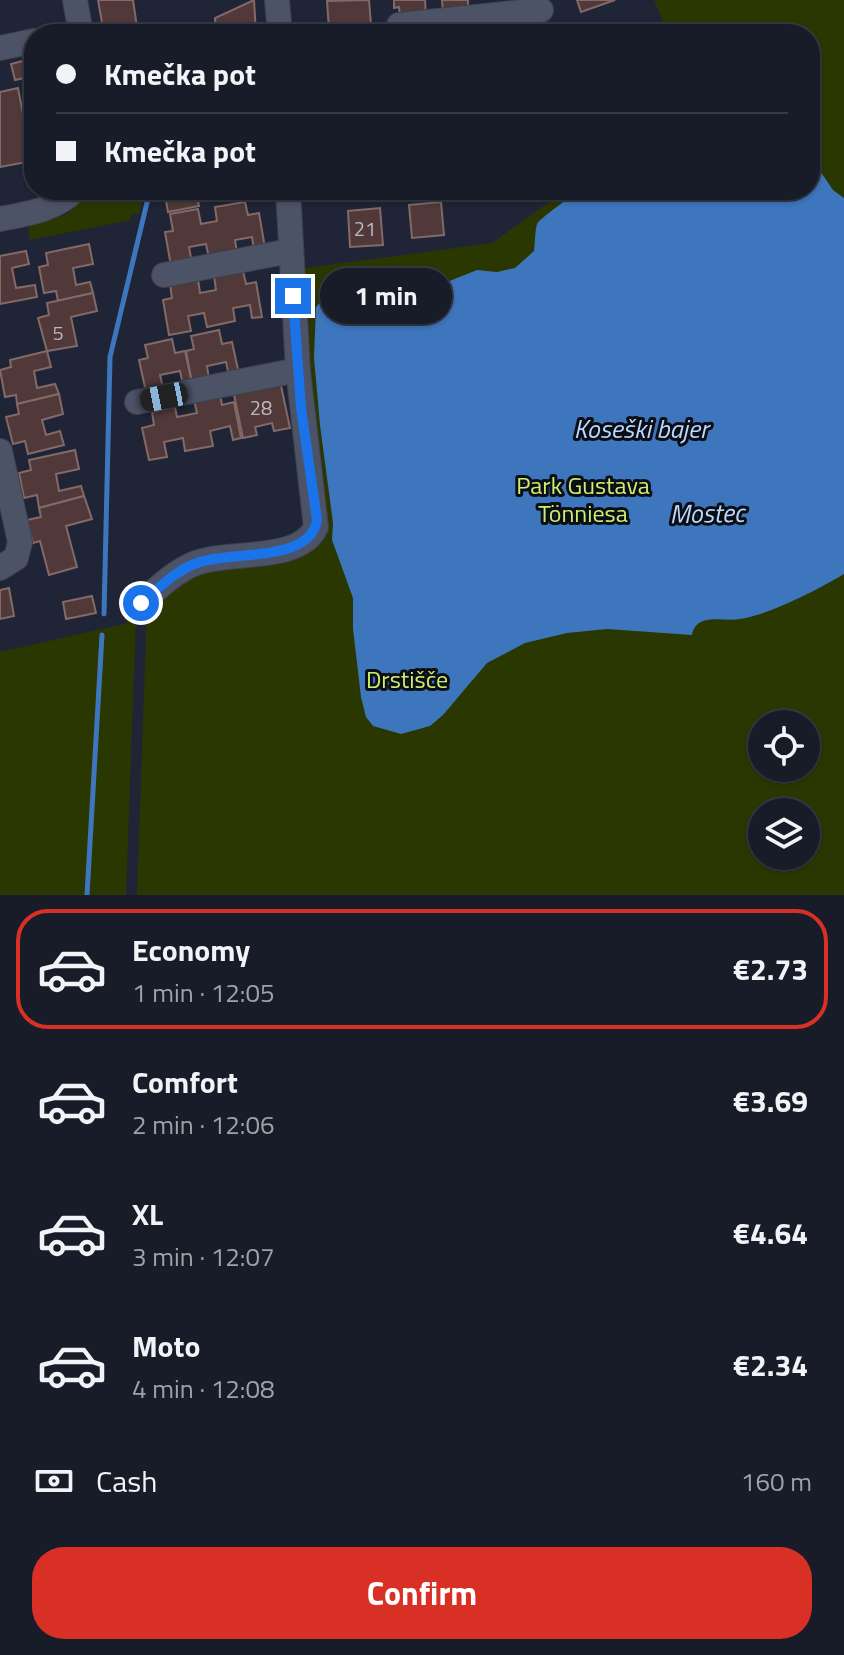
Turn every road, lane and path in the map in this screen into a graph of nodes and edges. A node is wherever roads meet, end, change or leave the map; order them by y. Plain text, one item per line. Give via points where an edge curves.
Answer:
1 (75, 0) edge
2 (277, 0) edge
3 (542, 15) edge
4 (77, 24) edge
5 (279, 24) edge
6 (413, 24) edge
7 (24, 43) edge
8 (0, 48) edge
9 (62, 200) edge
10 (288, 200) edge
11 (0, 219) edge
12 (290, 251) junction
13 (164, 275) dead end
14 (298, 370) junction
15 (137, 402) dead end
16 (0, 451) edge
17 (0, 568) edge
18 (141, 603) dead end

1 - 4 street
2 - 5 street
3 - 6 street
7 - 8 street
9 - 11 street
10 - 12 street
12 - 13 street
12 - 14 street
14 - 15 street
14 - 18 street via 317,520 312,534 292,548 193,564
16 - 17 street via 20,542 16,558

